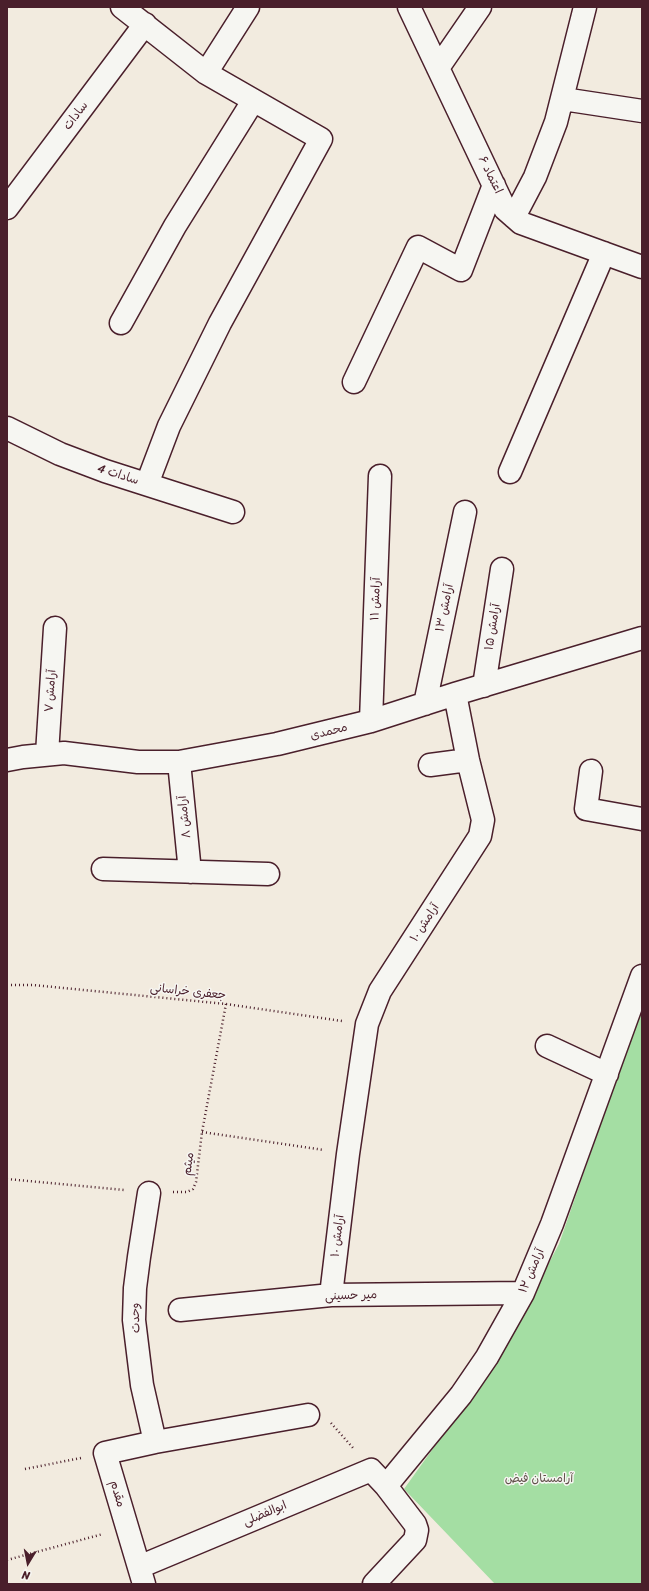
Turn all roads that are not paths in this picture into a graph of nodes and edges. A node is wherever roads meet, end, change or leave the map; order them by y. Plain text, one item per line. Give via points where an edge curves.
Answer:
1 (122, 7) edge
2 (248, 7) edge
3 (409, 7) edge
4 (480, 7) edge
5 (585, 7) edge
6 (145, 24) junction
7 (438, 68) junction
8 (206, 73) junction
9 (563, 99) junction
10 (254, 101) junction
11 (642, 111) edge
12 (494, 185) junction
13 (7, 208) edge
14 (514, 216) junction
15 (604, 253) junction
16 (642, 267) edge
17 (122, 323) dead end
18 (354, 382) dead end
19 (7, 428) edge
20 (510, 472) dead end
21 (380, 476) dead end
22 (147, 484) junction
23 (233, 512) dead end
24 (465, 512) dead end
25 (502, 569) dead end
26 (55, 628) dead end
27 (642, 638) edge
28 (484, 686) junction
29 (454, 694) junction
30 (425, 704) junction
31 (371, 722) junction
32 (46, 754) junction
33 (7, 760) edge
34 (468, 760) junction
35 (179, 762) junction
36 (430, 765) dead end
37 (591, 771) dead end
38 (642, 819) edge
39 (103, 869) dead end
40 (190, 872) junction
41 (268, 874) dead end
42 (641, 983) edge
43 (547, 1046) dead end
44 (607, 1074) junction
45 (150, 1192) road end
46 (523, 1293) junction
47 (331, 1295) junction
48 (180, 1310) dead end
49 (308, 1415) road end
50 (155, 1442) junction
51 (386, 1486) junction
52 (141, 1576) edge
53 (374, 1584) edge

1 - 6 street
2 - 8 street
3 - 7 street, اعتماد ۶
4 - 7 street
5 - 9 street
6 - 8 street
6 - 13 street, سادات
7 - 12 street, اعتماد ۶
8 - 10 street
9 - 11 street
9 - 14 street via 534,177
10 - 17 street via 174,226
10 - 22 street via 321,138 220,323 169,426
12 - 14 street, اعتماد ۶ via 505,209
12 - 18 street via 461,270 418,247
14 - 15 street, اعتماد ۶ via 521,223
15 - 16 street, اعتماد ۶
15 - 20 street
19 - 22 street, سادات 4 via 60,454
21 - 31 street, آرامش ۱۱
22 - 23 street, سادات 4
24 - 30 street, آرامش ۱۳
25 - 28 street, آرامش ۱۵
26 - 32 street, آرامش ۷
27 - 28 street, محمدی
28 - 29 street, محمدی
29 - 30 street, محمدی
29 - 34 street, آرامش ۱۰
30 - 31 street, محمدی
31 - 35 street, محمدی via 277,744
32 - 33 street, محمدی
32 - 35 street, محمدی via 64,753 138,762
34 - 36 street
34 - 47 street, آرامش ۱۰ via 484,820 480,836 380,991 367,1024
35 - 40 street, آرامش ۸
37 - 38 street via 586,809
39 - 40 street
40 - 41 street
42 - 44 street, آرامش ۱۲
43 - 44 street
44 - 46 street, آرامش ۱۲ via 552,1224
45 - 50 street, وحدت via 135,1288 134,1320 142,1385
46 - 47 street, میر حسینی
46 - 51 street, آرامش ۱۲ via 487,1357 461,1395
47 - 48 street, میر حسینی
49 - 50 street
50 - 52 street, مقدم via 105,1453
51 - 52 street, ابوالفضلی via 371,1470
51 - 53 street via 417,1530 415,1540

